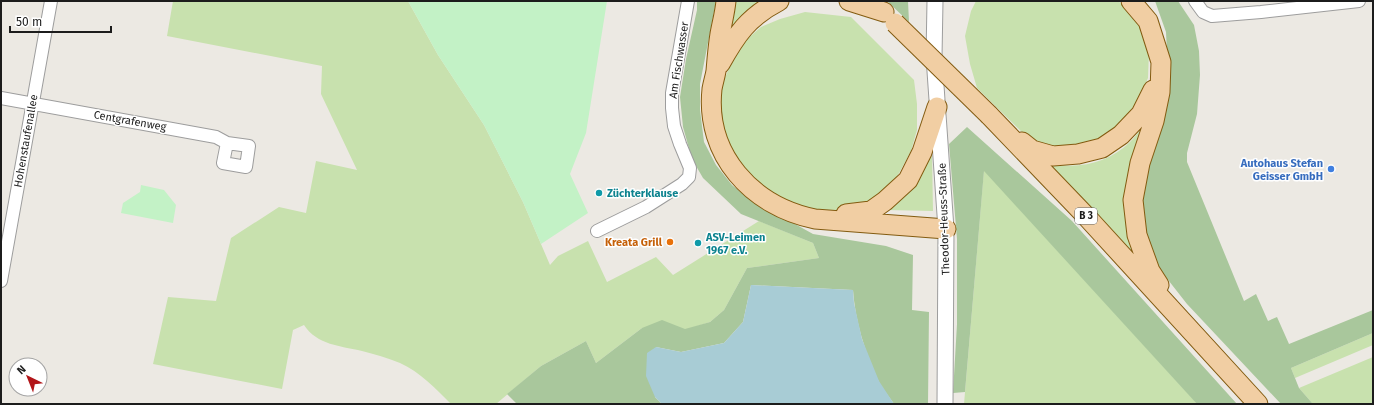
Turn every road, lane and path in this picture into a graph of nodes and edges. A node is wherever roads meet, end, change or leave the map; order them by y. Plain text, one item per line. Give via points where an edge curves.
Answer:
1 (51, 1) edge
2 (688, 1) edge
3 (726, 1) edge
4 (779, 1) edge
5 (849, 1) edge
6 (935, 1) edge
7 (1131, 1) edge
8 (1195, 1) edge
9 (1359, 1) edge
10 (883, 12) edge
11 (1161, 62) junction
12 (715, 72) junction
13 (1, 98) edge
14 (32, 104) junction
15 (937, 107) junction
16 (989, 115) junction
17 (227, 142) dead end
18 (815, 219) junction
19 (946, 229) junction
20 (597, 231) dead end
21 (1, 281) edge
22 (1182, 320) junction
23 (945, 404) edge
24 (1258, 404) edge

1 - 14 street, Hohenstaufenallee
2 - 20 street, Am Fischwasser via 672,93 672,108 674,126 690,168 690,175 682,184 646,207
3 - 12 main road
4 - 12 main road via 755,15 743,28
5 - 10 main road
6 - 15 street, Theodor-Heuss-Straße via 934,57
7 - 11 main road via 1148,21
8 - 9 street via 1203,12 1212,16
10 - 16 main road, B 3, bridge
11 - 16 main road via 1153,90 1141,114 1120,136 1102,148 1078,154 1053,156 1032,150
11 - 22 main road via 1160,92 1154,121 1140,163 1132,200 1137,235 1150,271
12 - 18 main road via 711,106 713,122 717,138 731,167 759,195 790,212
13 - 14 street, Centgrafenweg
14 - 17 street, Centgrafenweg via 216,137
14 - 21 street, Hohenstaufenallee
15 - 18 main road via 922,152 908,180 901,187 871,210
15 - 19 street, Theodor-Heuss-Straße
16 - 22 main road, B 3
18 - 19 main road
19 - 23 street, Theodor-Heuss-Straße
22 - 24 main road, B 3

